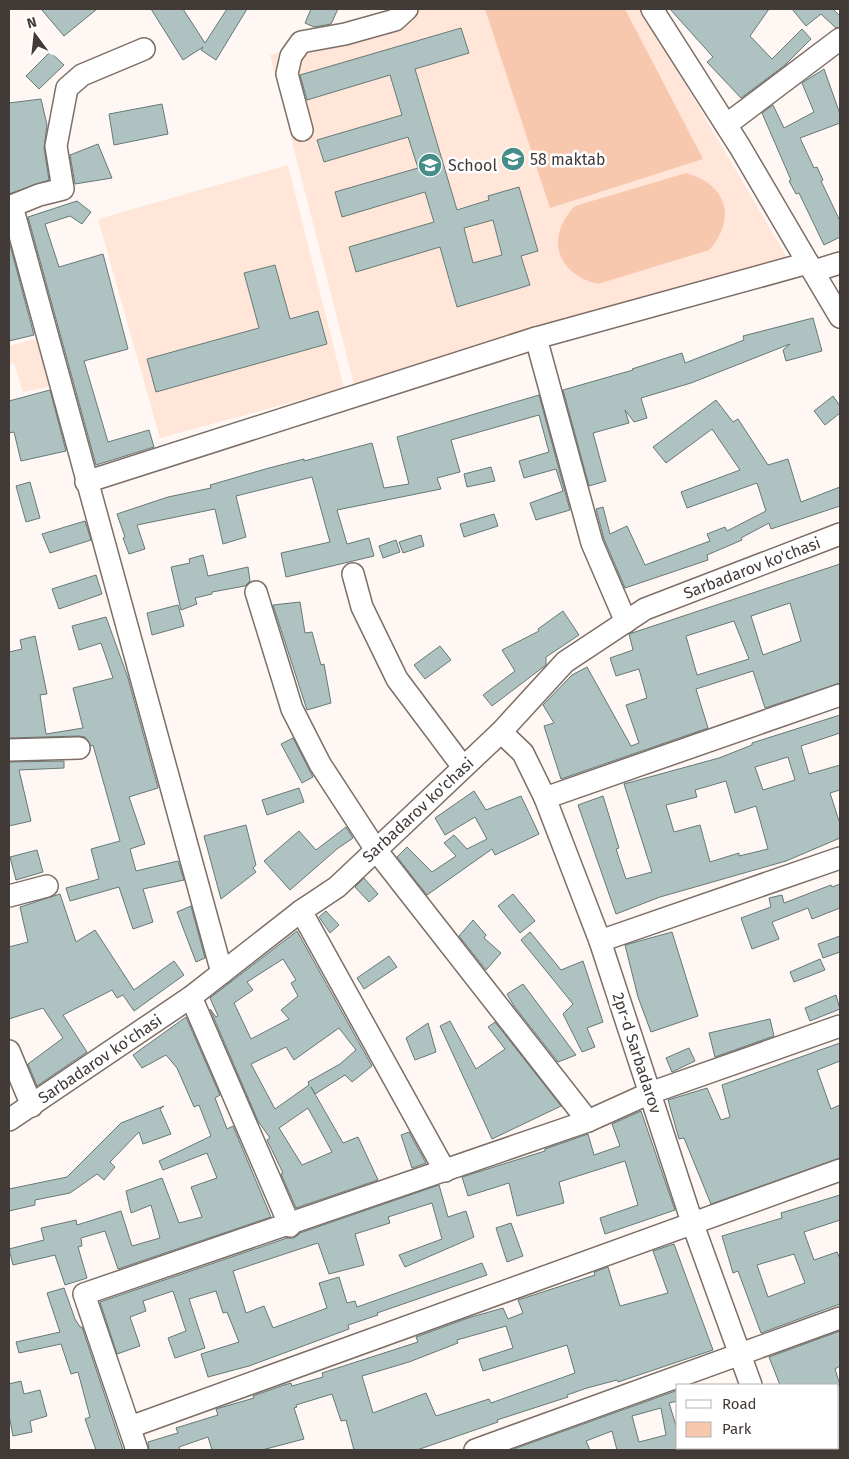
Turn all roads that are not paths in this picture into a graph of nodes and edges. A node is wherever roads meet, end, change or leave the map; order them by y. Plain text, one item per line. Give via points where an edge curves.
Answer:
1 (407, 9) edge
2 (652, 9) edge
3 (840, 39) edge
4 (144, 49) dead end
5 (726, 124) junction
6 (302, 130) dead end
7 (10, 207) edge
8 (840, 262) edge
9 (811, 267) junction
10 (840, 317) edge
11 (536, 338) junction
12 (86, 482) junction
13 (840, 534) edge
14 (353, 574) dead end
15 (256, 592) dead end
16 (626, 622) junction
17 (840, 695) edge
18 (501, 732) junction
19 (79, 748) dead end
20 (9, 750) edge
21 (463, 767) junction
22 (545, 798) junction
23 (376, 850) junction
24 (840, 858) edge
25 (47, 886) dead end
26 (9, 896) edge
27 (302, 911) junction
28 (600, 941) junction
29 (222, 973) junction
30 (191, 997) junction
31 (840, 1026) edge
32 (9, 1051) edge
33 (650, 1093) junction
34 (32, 1106) junction
35 (9, 1120) edge
36 (588, 1121) junction
37 (840, 1170) edge
38 (445, 1171) junction
39 (692, 1222) junction
40 (290, 1226) junction
41 (840, 1318) edge
42 (741, 1354) junction
43 (751, 1384) edge
44 (130, 1427) junction
45 (137, 1450) edge
46 (475, 1450) edge

1 - 6 street via 395,20 302,42 291,56 286,74
2 - 5 street
3 - 5 street
4 - 7 street via 82,75 67,88 56,146 63,189
5 - 9 street
7 - 12 street
8 - 9 street
9 - 10 street
9 - 11 street
11 - 12 street
11 - 16 street via 592,543
12 - 29 street
13 - 16 street, Sarbadarov ko'chasi via 645,609
14 - 21 street via 362,607 397,679
15 - 23 street via 292,709 320,764
16 - 18 street, Sarbadarov ko'chasi via 564,662
17 - 22 street
18 - 21 street, Sarbadarov ko'chasi
18 - 22 street, 2pr-d Sarbadarov via 523,753
19 - 20 street
21 - 23 street, Sarbadarov ko'chasi
22 - 28 street, 2pr-d Sarbadarov
23 - 27 street, Sarbadarov ko'chasi via 336,887
23 - 36 street
24 - 28 street
25 - 26 street
27 - 29 street, Sarbadarov ko'chasi
27 - 38 street
28 - 33 street, 2pr-d Sarbadarov
29 - 30 street, Sarbadarov ko'chasi
30 - 34 street, Sarbadarov ko'chasi
30 - 40 street
31 - 33 street
32 - 34 street
33 - 36 street
33 - 39 street, 2pr-d Sarbadarov
34 - 35 street, Sarbadarov ko'chasi
36 - 38 street
37 - 39 street
38 - 40 street
39 - 42 street, 2pr-d Sarbadarov
39 - 44 street
40 - 44 street via 84,1294
41 - 42 street
42 - 43 street, 2pr-d Sarbadarov
42 - 46 street
44 - 45 street

